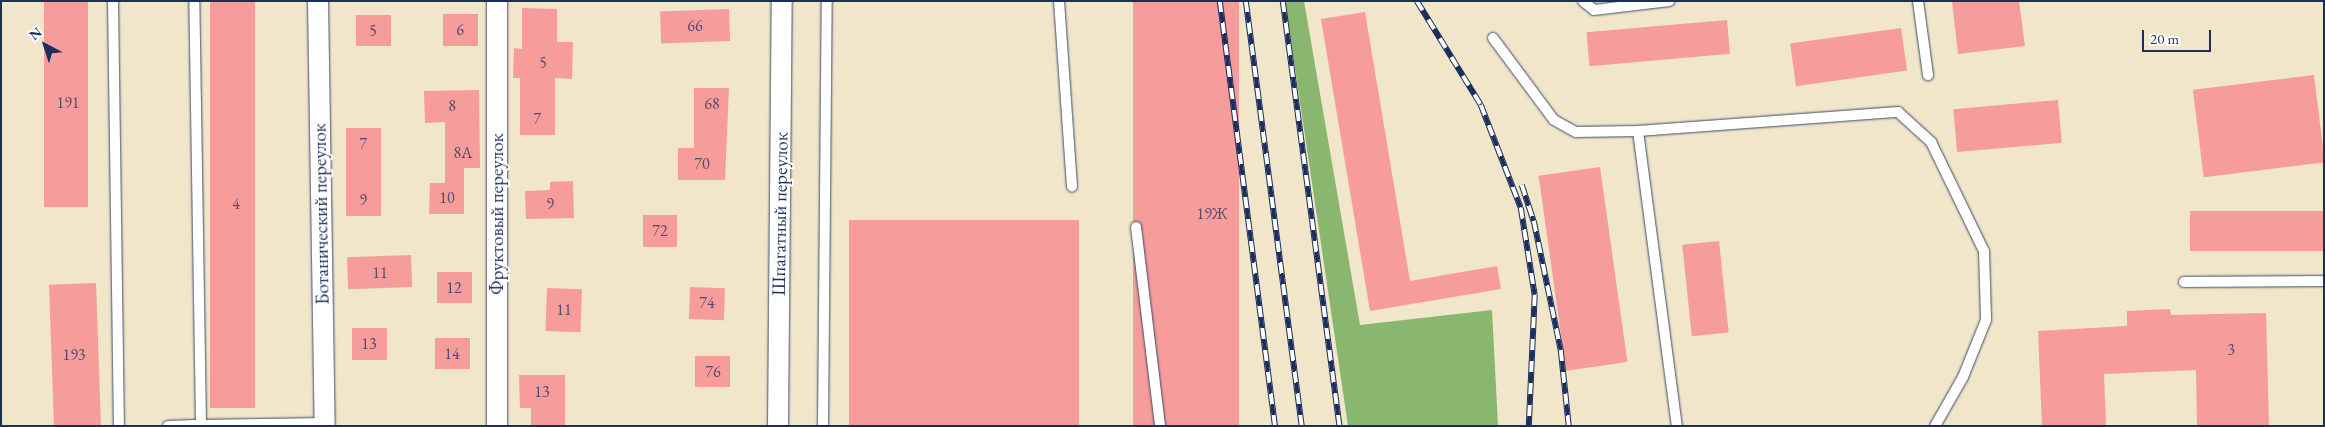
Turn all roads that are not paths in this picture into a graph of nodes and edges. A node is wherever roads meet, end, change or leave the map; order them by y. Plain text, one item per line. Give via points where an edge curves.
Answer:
1 (113, 1) edge
2 (194, 1) edge
3 (318, 1) edge
4 (497, 1) edge
5 (782, 1) edge
6 (827, 1) edge
7 (1059, 1) edge
8 (1582, 1) edge
9 (1669, 1) edge
10 (1918, 1) edge
11 (1493, 38) dead end
12 (1928, 75) dead end
13 (1638, 131) junction
14 (1072, 187) dead end
15 (1136, 227) dead end
16 (2324, 281) edge
17 (2184, 282) dead end
18 (201, 424) edge
19 (325, 424) edge
20 (119, 426) edge
21 (168, 426) edge
22 (497, 426) edge
23 (778, 426) edge
24 (823, 426) edge
25 (1160, 426) edge
26 (1677, 426) edge
27 (1935, 426) edge

1 - 20 lane
2 - 18 lane
3 - 19 street, Ботанический переулок
4 - 22 street, Фруктовый переулок
5 - 23 street, Шпагатный переулок
6 - 24 lane
7 - 14 lane
8 - 9 lane via 1594,10
10 - 12 lane
11 - 13 lane via 1554,120 1576,132
13 - 26 lane
13 - 27 lane via 1898,112 1931,142 1984,251 1986,320 1963,377
15 - 25 lane
16 - 17 lane
18 - 19 lane
18 - 21 lane

